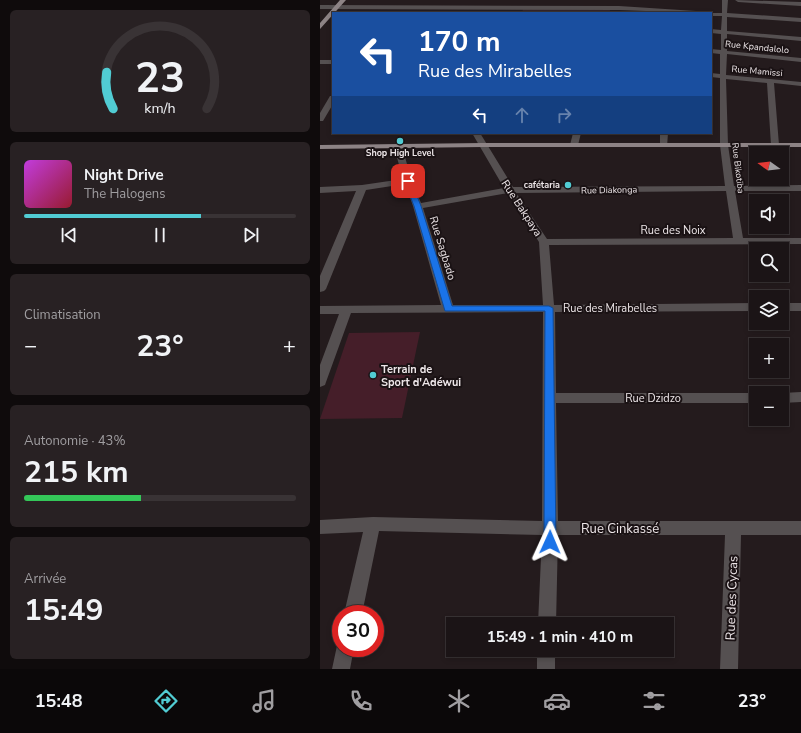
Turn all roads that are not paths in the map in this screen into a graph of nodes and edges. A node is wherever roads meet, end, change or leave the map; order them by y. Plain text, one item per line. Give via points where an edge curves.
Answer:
1 (336, 0) edge
2 (343, 0) edge
3 (396, 0) edge
4 (522, 0) edge
5 (620, 0) edge
6 (725, 0) edge
7 (738, 0) edge
8 (779, 1) edge
9 (801, 4) edge
10 (325, 8) edge
11 (339, 8) junction
12 (518, 10) edge
13 (618, 10) edge
14 (391, 11) edge
15 (335, 12) edge
16 (691, 12) edge
17 (712, 14) edge
18 (332, 15) edge
19 (725, 15) junction
20 (320, 19) edge
21 (801, 20) edge
22 (320, 27) edge
23 (712, 31) edge
24 (724, 32) junction
25 (801, 39) edge
26 (712, 51) edge
27 (724, 52) junction
28 (801, 60) edge
29 (320, 62) edge
30 (332, 62) edge
31 (712, 75) edge
32 (723, 76) junction
33 (770, 81) junction
34 (801, 84) edge
35 (332, 100) edge
36 (332, 113) edge
37 (322, 116) edge
38 (477, 134) edge
39 (577, 134) edge
40 (664, 134) edge
41 (483, 145) junction
42 (574, 145) junction
43 (664, 145) junction
44 (724, 145) junction
45 (775, 145) junction
46 (801, 145) edge
47 (320, 147) edge
48 (398, 147) junction
49 (408, 181) junction
50 (362, 188) junction
51 (731, 188) junction
52 (801, 188) edge
53 (320, 190) edge
54 (510, 190) junction
55 (418, 206) junction
56 (738, 241) junction
57 (801, 241) edge
58 (544, 242) junction
59 (320, 289) edge
60 (749, 307) edge
61 (789, 307) edge
62 (801, 307) edge
63 (549, 308) junction
64 (448, 309) junction
65 (320, 310) edge
66 (346, 310) junction
67 (320, 382) edge
68 (549, 398) junction
69 (749, 398) edge
70 (789, 398) edge
71 (801, 398) edge
72 (373, 524) junction
73 (320, 527) edge
74 (550, 528) junction
75 (734, 528) junction
76 (801, 528) edge
77 (355, 605) edge
78 (547, 617) edge
79 (344, 657) edge
80 (546, 657) edge
81 (341, 669) edge
82 (546, 669) edge
83 (729, 669) edge

1 - 10 main road
2 - 11 main road
3 - 14 street
4 - 12 street
5 - 13 street
6 - 19 street, Rue Bikotiba
7 - 8 street
8 - 9 street
10 - 11 street
10 - 20 main road
11 - 14 street
11 - 15 main road
12 - 13 street
12 - 14 street
13 - 16 street via 675,9
17 - 19 street
18 - 22 main road
19 - 21 street
19 - 24 street, Rue Bikotiba
23 - 24 street
24 - 25 street
24 - 27 street, Rue Bikotiba
26 - 27 street, Rue Kpandalolo
27 - 28 street, Rue Kpandalolo
27 - 32 street, Rue Bikotiba
29 - 30 street
31 - 32 street, Rue Mamissi
32 - 33 street, Rue Mamissi
32 - 44 street, Rue Bikotiba
33 - 34 street, Rue Mamissi
33 - 45 street
35 - 37 street
36 - 37 street
38 - 41 street, Rue Bakpaya
39 - 42 street
40 - 43 street
41 - 42 main road
41 - 48 main road
41 - 54 street, Rue Bakpaya
42 - 43 main road
43 - 44 main road
44 - 45 main road
44 - 51 street, Rue Bikotiba
45 - 46 main road
47 - 48 main road
48 - 49 street, Rue Sagbado
49 - 50 street
49 - 55 street, Rue Sagbado
50 - 53 street
50 - 59 street
51 - 52 street, Rue Diakonga
51 - 54 street, Rue Diakonga
51 - 56 street, Rue Bikotiba
54 - 55 street, Rue Diakonga
54 - 58 street, Rue Bakpaya
55 - 64 street, Rue Sagbado
56 - 57 street, Rue des Noix
56 - 58 street, Rue des Noix
58 - 63 street, Rue Bakpaya
60 - 63 street, Rue des Mirabelles
61 - 62 street
63 - 64 street, Rue des Mirabelles
63 - 68 street, Rue Bakpaya
64 - 66 street, Rue des Mirabelles
65 - 66 street, Rue des Mirabelles
66 - 67 street
68 - 69 street, Rue Dzidzo
68 - 74 street, Rue Bakpaya
70 - 71 street
72 - 73 street, Rue Cinkassé
72 - 74 street, Rue Cinkassé
72 - 77 street
74 - 75 street, Rue Cinkassé
74 - 78 street, Rue Bakpaya
75 - 76 street, Rue Cinkassé
75 - 83 street, Rue des Cycas
79 - 81 street
80 - 82 street

